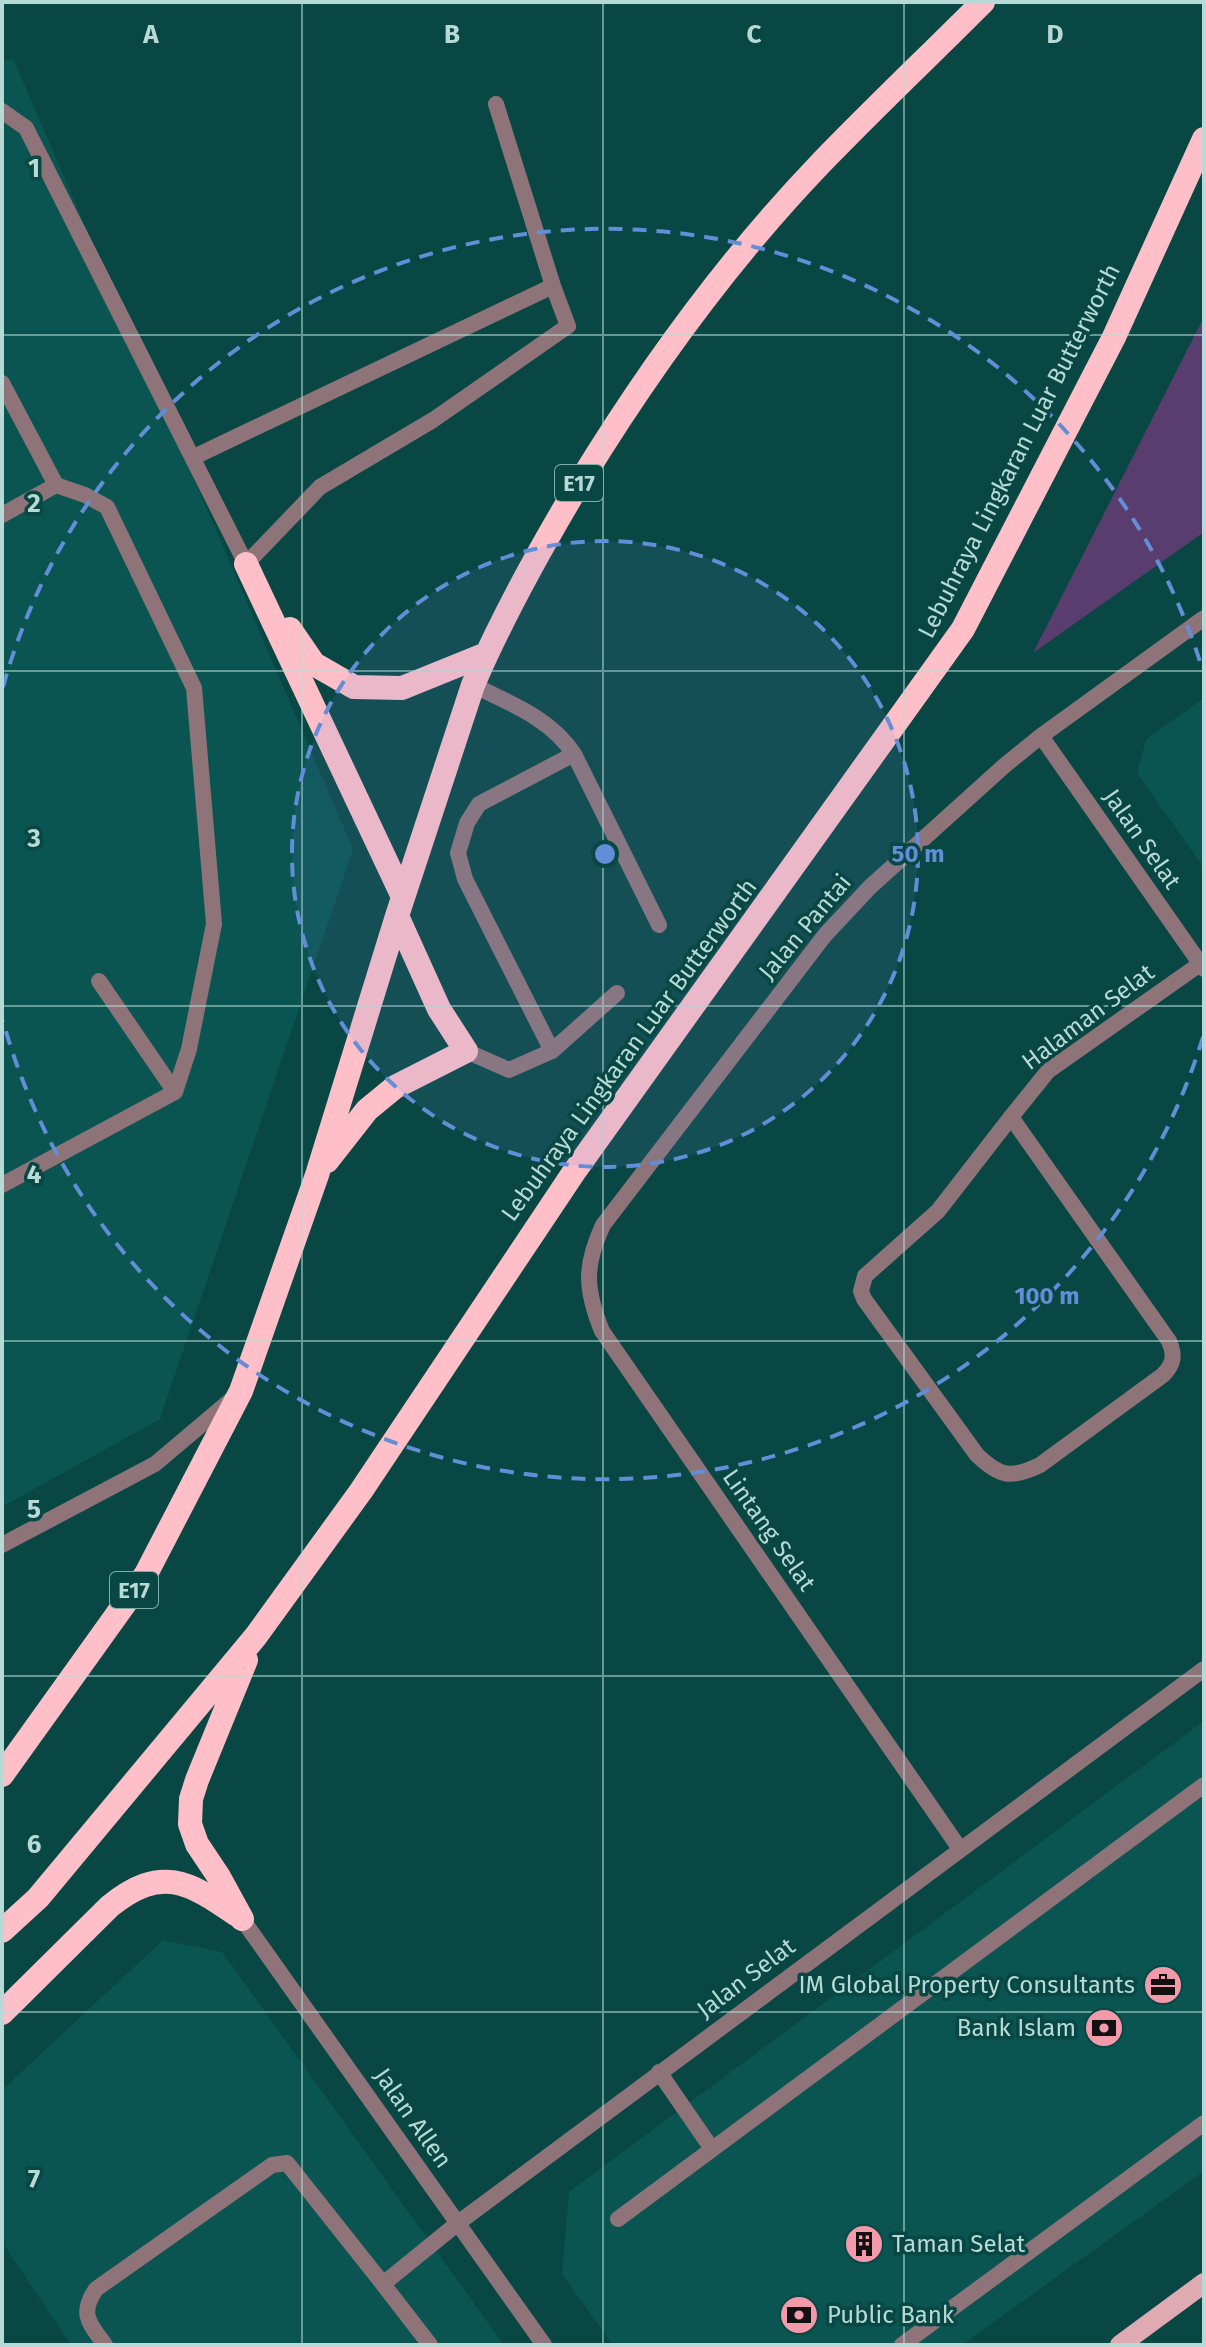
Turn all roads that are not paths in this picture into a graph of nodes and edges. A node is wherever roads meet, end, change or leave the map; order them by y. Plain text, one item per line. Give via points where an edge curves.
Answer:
1 (983, 2) edge
2 (496, 104) dead end
3 (2, 111) edge
4 (1204, 139) edge
5 (553, 286) junction
6 (2, 383) edge
7 (194, 457) junction
8 (56, 485) junction
9 (2, 515) edge
10 (246, 564) junction
11 (1204, 618) edge
12 (486, 654) junction
13 (473, 685) junction
14 (1041, 736) junction
15 (574, 754) junction
16 (400, 906) junction
17 (659, 925) dead end
18 (1202, 966) edge
19 (99, 981) dead end
20 (617, 993) dead end
21 (466, 1051) junction
22 (552, 1051) junction
23 (175, 1092) junction
24 (1011, 1117) junction
25 (317, 1175) junction
26 (2, 1185) edge
27 (603, 1225) joint
28 (241, 1391) junction
29 (2, 1545) edge
30 (256, 1636) junction
31 (1204, 1669) edge
32 (2, 1775) edge
33 (1204, 1785) edge
34 (960, 1849) junction
35 (38, 1898) junction
36 (242, 1919) junction
37 (2, 1931) edge
38 (2, 1941) edge
39 (2, 2013) edge
40 (659, 2072) junction
41 (1204, 2123) edge
42 (712, 2149) junction
43 (618, 2219) dead end
44 (458, 2223) junction
45 (1204, 2283) edge
46 (383, 2284) junction
47 (105, 2345) edge
48 (430, 2345) edge
49 (544, 2345) edge
50 (902, 2345) edge
51 (1120, 2345) edge

1 - 12 highway, E17 via 819,165 674,339 550,531
2 - 5 street
3 - 7 street via 26,128
4 - 30 highway, Lebuhraya Lingkaran Luar Butterworth via 1114,337 963,629 574,1172 361,1491
5 - 7 street
5 - 10 street via 568,326 433,420 320,487
6 - 8 street
7 - 10 street
8 - 9 street
8 - 23 street via 107,507 194,688 214,924
10 - 12 highway via 314,664 354,687 402,688
10 - 16 highway
11 - 14 street, Jalan Pantai
12 - 13 highway, E17
13 - 15 street via 543,721
13 - 16 highway, E17
14 - 18 street, Jalan Selat
14 - 27 street, Jalan Pantai via 870,887 825,935
15 - 17 street
15 - 22 street via 479,804 458,853 465,879
16 - 21 highway via 439,1009
16 - 25 highway, E17
18 - 24 street, Halaman Selat via 1048,1071
19 - 23 street
20 - 22 street
21 - 22 street via 509,1070
21 - 25 highway via 395,1087 367,1110
23 - 26 street
24 - 24 street, Halaman Selat via 1169,1341 1173,1358 1163,1375 1040,1465 1006,1475 977,1455 861,1291 870,1270 938,1211
25 - 28 highway, E17
27 - 34 street, Lintang Selat via 591,1250 588,1274 602,1331
28 - 29 street via 155,1464
28 - 32 highway, E17 via 146,1574
30 - 35 highway, Lebuhraya Lingkaran Luar Butterworth
30 - 36 highway via 191,1799 190,1824 197,1844
31 - 34 street, Jalan Selat
33 - 42 street
34 - 40 street, Jalan Selat
35 - 37 highway, Lebuhraya Lingkaran Luar Butterworth
35 - 38 highway
36 - 39 highway via 205,1893 178,1884 155,1880 129,1890
36 - 44 street, Jalan Allen
40 - 42 street
40 - 44 street, Jalan Selat
41 - 50 street
42 - 43 street
44 - 46 street, Jalan Selat
44 - 49 street, Jalan Allen
45 - 51 main road
46 - 47 street via 287,2163 272,2165 96,2289 88,2301 87,2321
46 - 48 street

